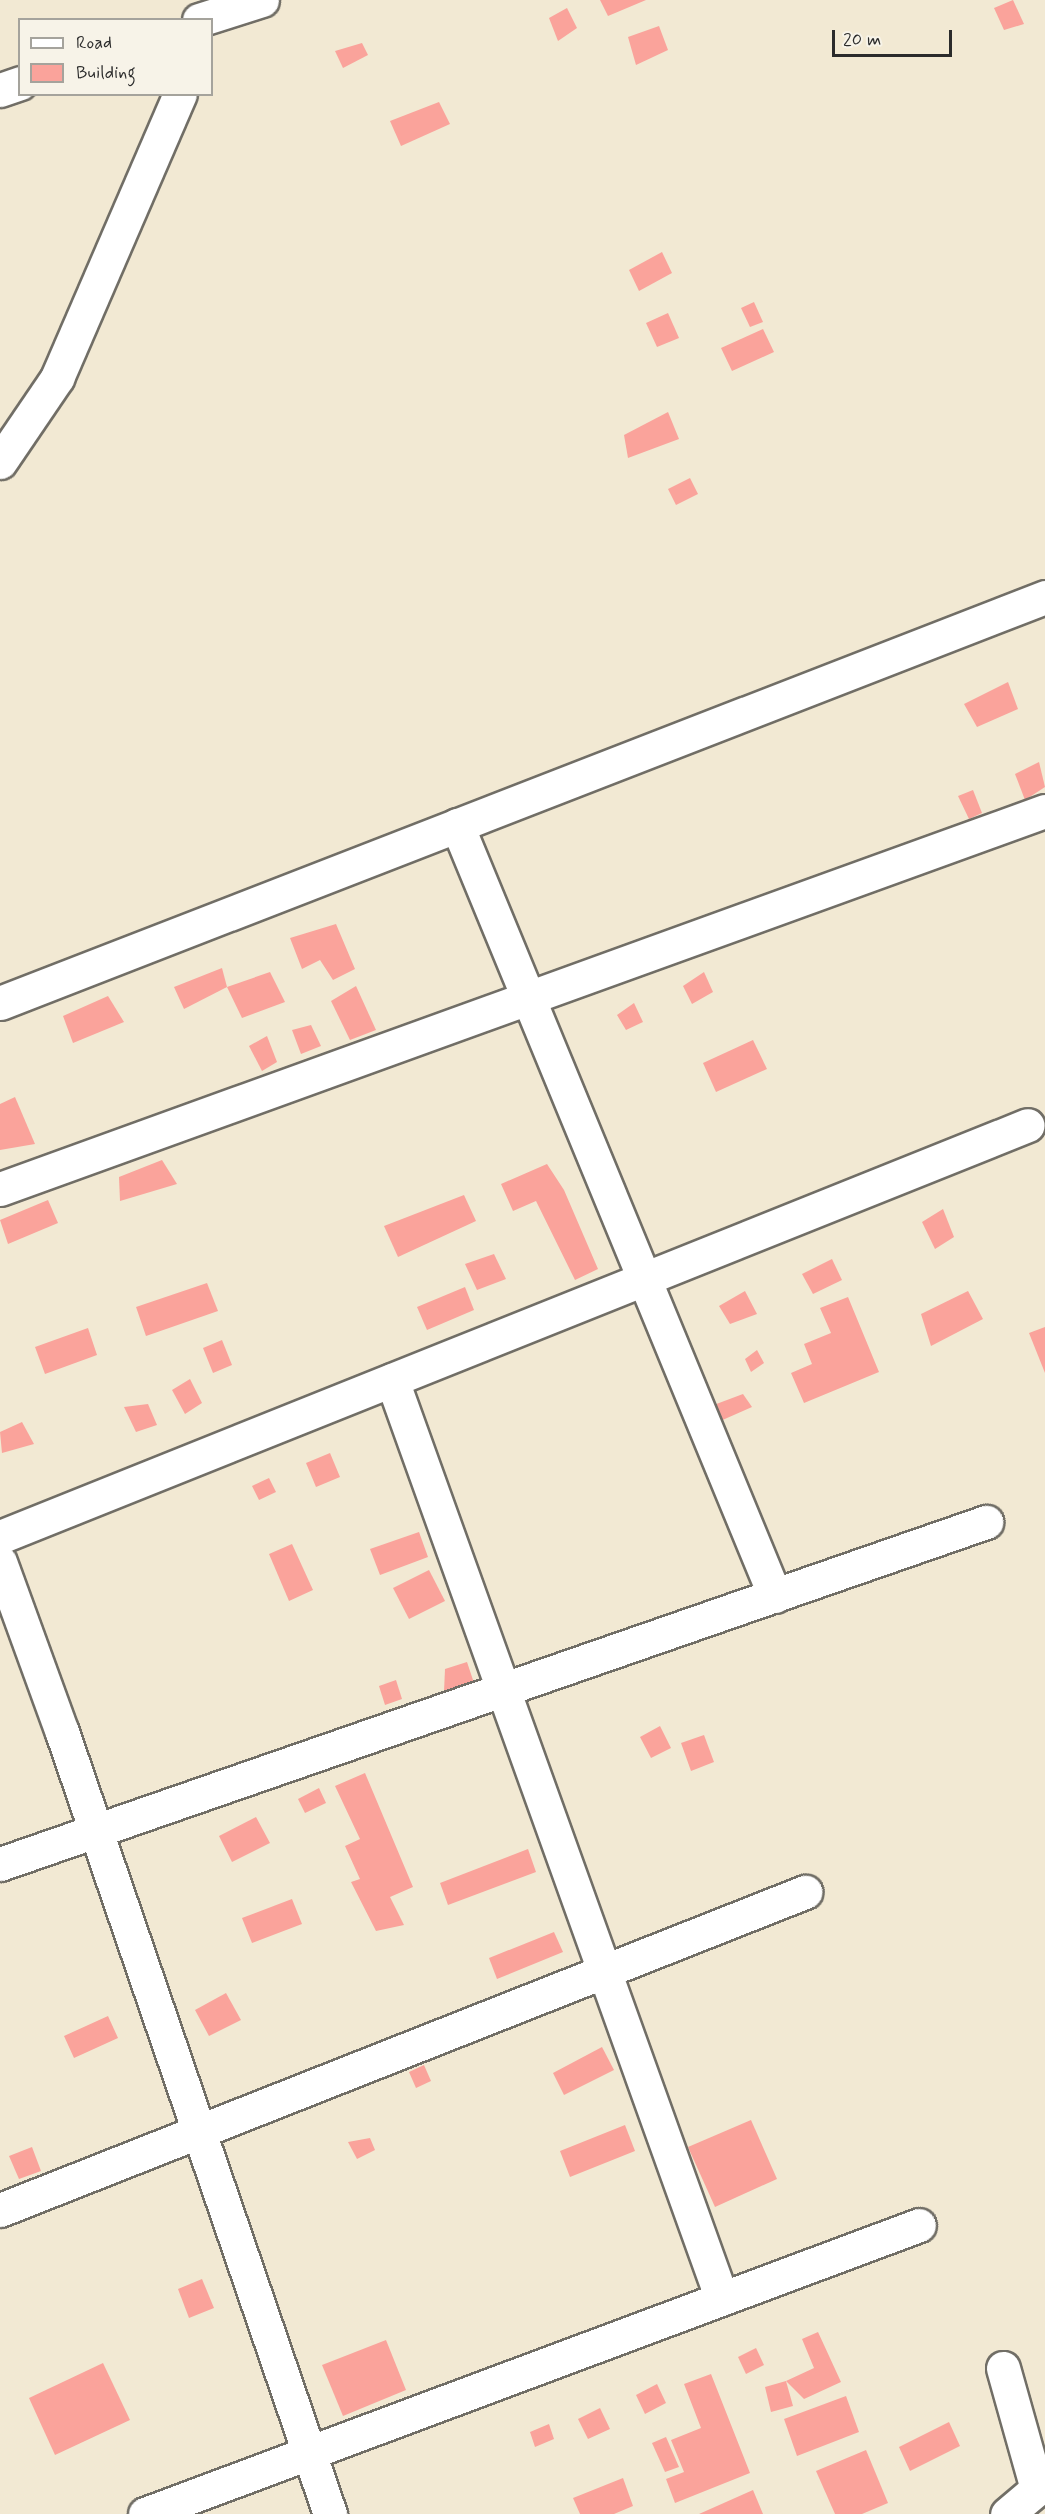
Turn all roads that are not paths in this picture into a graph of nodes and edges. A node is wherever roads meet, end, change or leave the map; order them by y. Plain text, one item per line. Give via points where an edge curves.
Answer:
1 (205, 0) edge
2 (262, 0) edge
3 (199, 18) edge
4 (202, 18) edge
5 (18, 84) edge
6 (0, 90) edge
7 (179, 96) edge
8 (0, 462) edge
9 (1045, 597) edge
10 (1045, 811) edge
11 (457, 825) junction
12 (528, 998) junction
13 (0, 1003) edge
14 (1028, 1125) dead end
15 (0, 1189) edge
16 (644, 1279) junction
17 (392, 1380) junction
18 (986, 1522) dead end
19 (0, 1537) edge
20 (0, 1562) edge
21 (775, 1596) junction
22 (504, 1690) junction
23 (96, 1831) junction
24 (0, 1864) edge
25 (805, 1892) dead end
26 (605, 1971) junction
27 (200, 2132) junction
28 (0, 2210) edge
29 (919, 2225) dead end
30 (722, 2299) junction
31 (1003, 2368) dead end
32 (309, 2453) junction
33 (146, 2514) edge
34 (330, 2514) edge
35 (1007, 2514) edge

1 - 3 street
2 - 4 street
5 - 6 street
7 - 8 street via 57,378
9 - 11 street
10 - 12 street
11 - 12 street
11 - 13 street
12 - 15 street
12 - 16 street
14 - 16 street
16 - 17 street
16 - 21 street
17 - 19 street
17 - 22 street
18 - 21 street
20 - 23 street
21 - 22 street
22 - 23 street
22 - 26 street
23 - 24 street
23 - 27 street
25 - 26 street
26 - 27 street
26 - 30 street
27 - 28 street
27 - 32 street
29 - 30 street
30 - 32 street
31 - 35 street via 1037,2489
32 - 33 street
32 - 34 street

